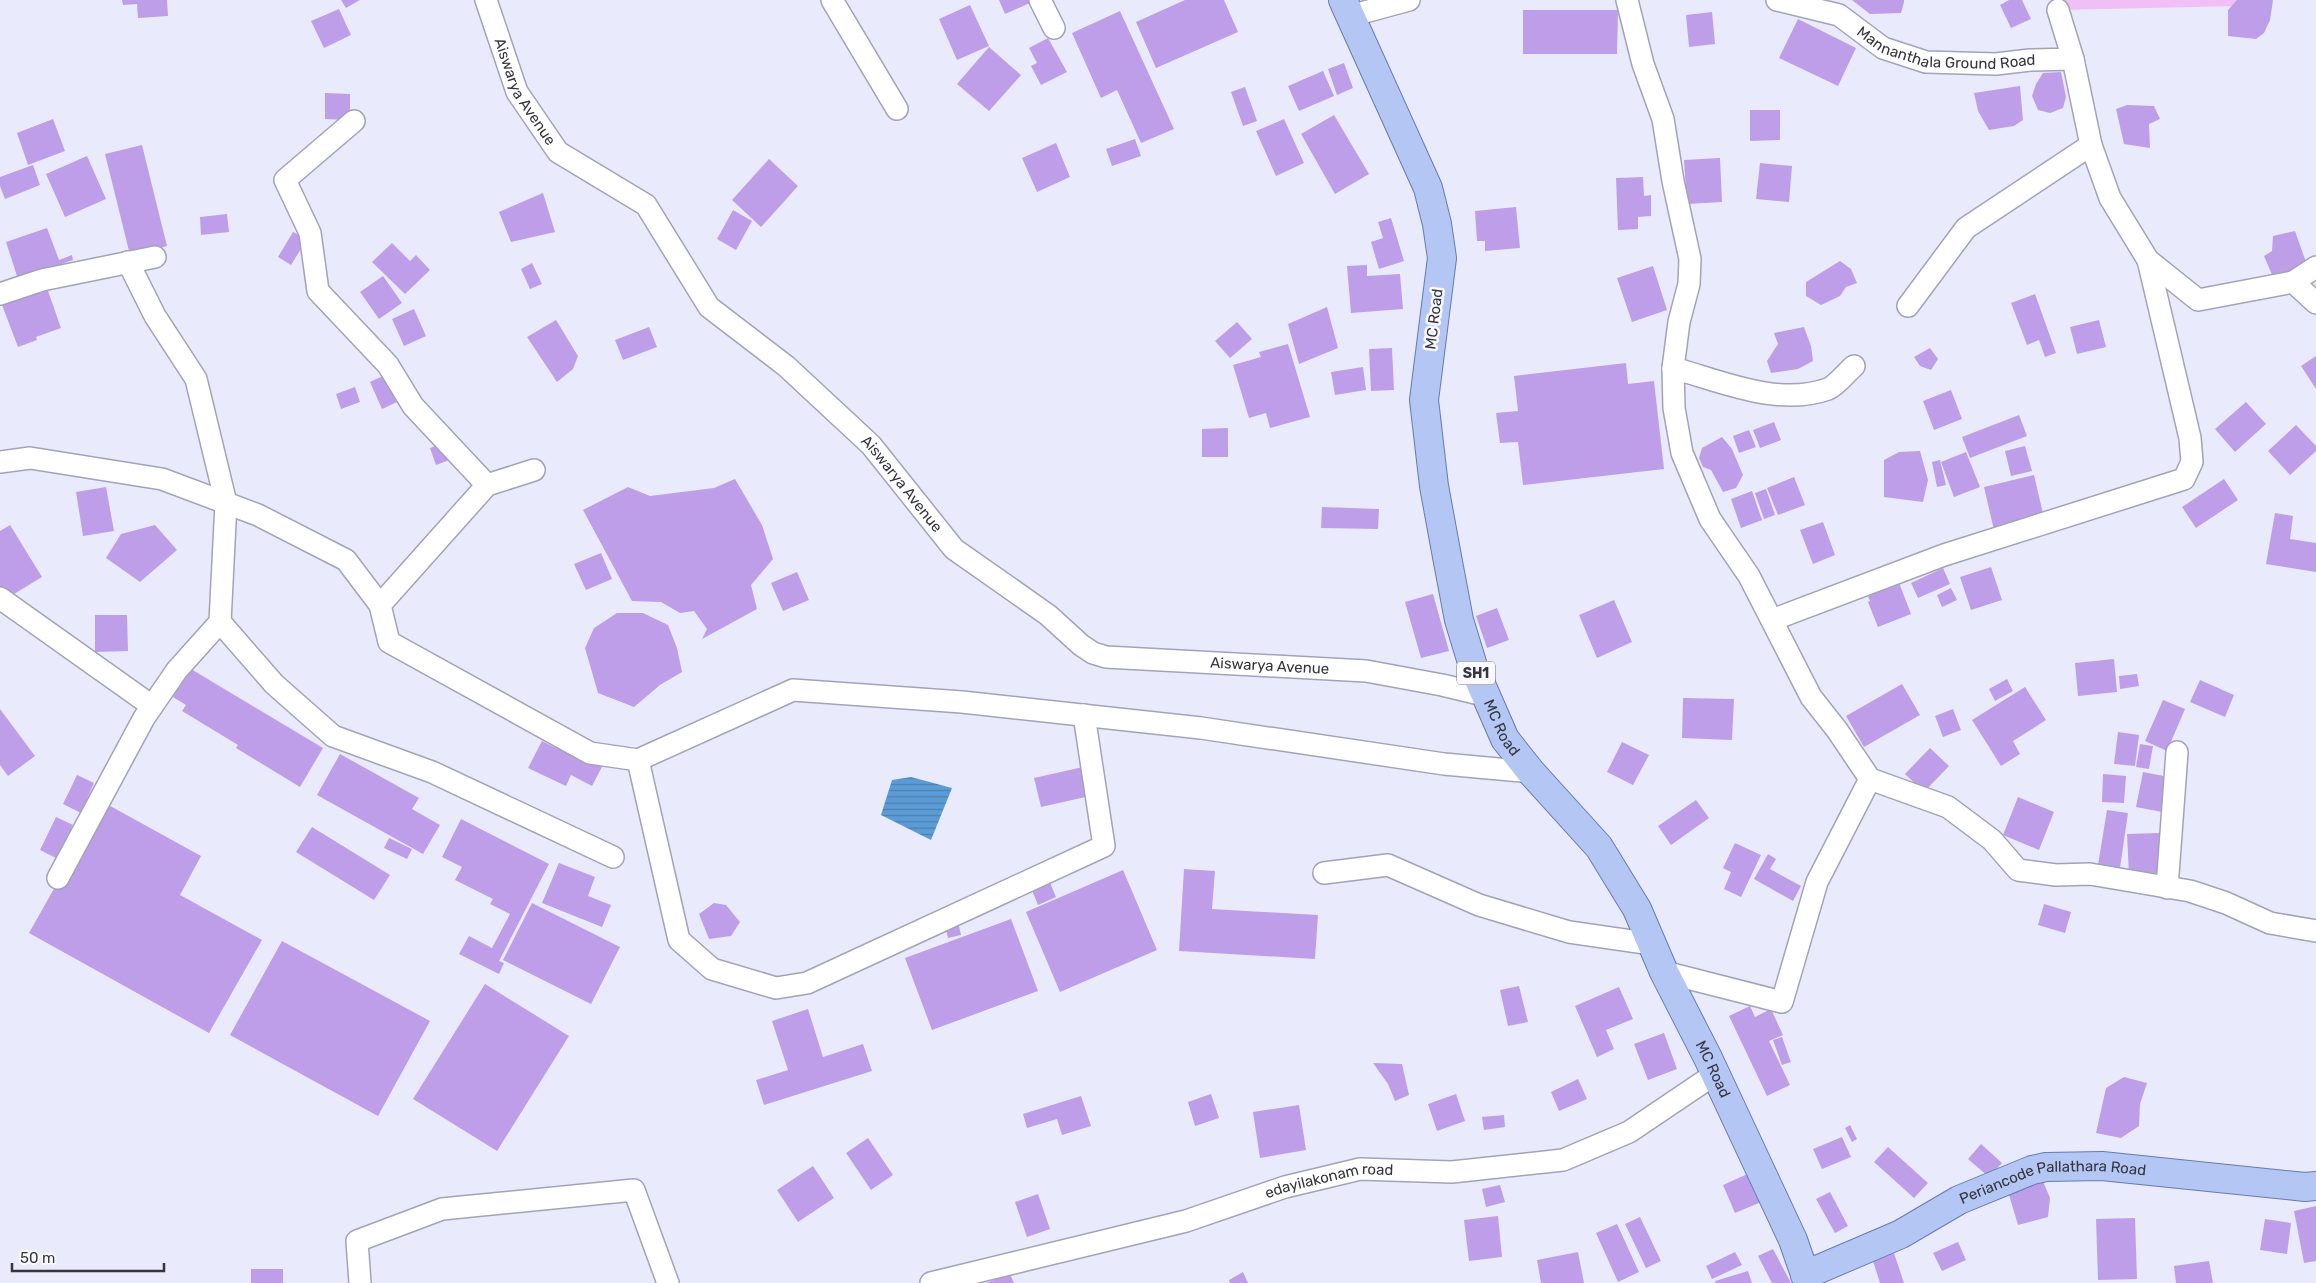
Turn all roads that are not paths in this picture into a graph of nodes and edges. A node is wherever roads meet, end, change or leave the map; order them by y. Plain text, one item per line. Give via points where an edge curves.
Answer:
1 (486, 0) edge
2 (832, 0) edge
3 (1040, 0) edge
4 (1409, 0) edge
5 (1628, 0) edge
6 (1777, 0) edge
7 (1347, 8) edge
8 (2058, 10) dead end
9 (1054, 28) dead end
10 (2073, 59) junction
11 (897, 108) dead end
12 (354, 121) dead end
13 (2091, 144) junction
14 (154, 257) dead end
15 (2148, 260) junction
16 (128, 262) junction
17 (2316, 268) edge
18 (2293, 282) junction
19 (0, 294) edge
20 (2316, 303) edge
21 (1908, 306) dead end
22 (1854, 366) dead end
23 (1673, 368) junction
24 (0, 462) edge
25 (534, 470) dead end
26 (487, 485) junction
27 (226, 503) junction
28 (0, 598) edge
29 (380, 605) junction
30 (1772, 620) junction
31 (220, 622) junction
32 (1488, 696) junction
33 (152, 706) junction
34 (1084, 715) junction
35 (2178, 752) dead end
36 (638, 760) junction
37 (1531, 772) junction
38 (1870, 780) junction
39 (613, 857) dead end
40 (1324, 873) dead end
41 (58, 878) dead end
42 (2167, 888) junction
43 (2316, 931) edge
44 (1652, 944) junction
45 (1664, 972) junction
46 (1715, 1074) junction
47 (2316, 1186) edge
48 (1806, 1279) edge
49 (360, 1283) edge
50 (668, 1283) edge
51 (931, 1283) edge

1 - 32 street, Aiswarya Avenue via 517,92 558,152 646,205 709,307 786,366 871,444 954,550 1048,615 1081,645 1106,657 1366,671
2 - 11 street
3 - 9 street
4 - 7 street
5 - 23 street via 1643,64 1663,119 1690,259 1689,284 1679,322
6 - 10 street, Mannanthala Ground Road via 1839,15 1884,48 1926,62 1996,64
7 - 32 main road, MC Road / SH1 via 1428,188 1438,224 1442,258 1424,400 1434,486 1459,620 1473,666
8 - 10 street
10 - 13 street
12 - 26 street via 285,180 310,233 318,291 388,365 413,406
13 - 15 street via 2110,198
13 - 21 street via 1966,228
14 - 16 street
15 - 18 street via 2198,300
15 - 30 street via 2190,438 2192,462 2184,479 1944,555
16 - 19 street via 42,280
16 - 27 street via 155,316 196,379
17 - 18 street
18 - 20 street
22 - 23 street via 1829,388 1805,394 1769,394
23 - 30 street via 1674,408 1688,472 1710,519 1749,576
24 - 27 street via 30,458 162,479
25 - 26 street
26 - 29 street
27 - 29 street via 258,515 346,560
27 - 31 street
28 - 33 street
29 - 36 street via 390,642 590,753
30 - 38 street via 1811,697
31 - 33 street via 177,670
31 - 39 street via 274,684 333,736 432,772
32 - 37 main road, MC Road / SH1 via 1505,739
33 - 41 street via 115,768
34 - 36 street via 794,690
34 - 36 street via 1104,846 807,983 776,988 712,969 679,940
34 - 37 street via 1201,728 1444,764
35 - 42 street
37 - 44 main road, MC Road / SH1 via 1599,848 1637,909
38 - 42 street via 1948,807 1992,840 2018,870 2056,876 2090,874
38 - 45 street via 1816,882 1782,1002
40 - 44 street via 1388,865 1479,905 1551,927
42 - 43 street via 2190,891 2226,903 2270,923
44 - 45 main road, MC Road / SH1
45 - 46 main road, MC Road / SH1
46 - 48 main road, MC Road / SH1 via 1792,1240
46 - 51 street, edayilakonam road via 1630,1132 1563,1160 1452,1172 1360,1169 1285,1187 1186,1221
47 - 48 main road, Periancode Pallathara Road via 2102,1166 2046,1167 1959,1200 1901,1234
49 - 50 street via 358,1241 442,1209 634,1190

